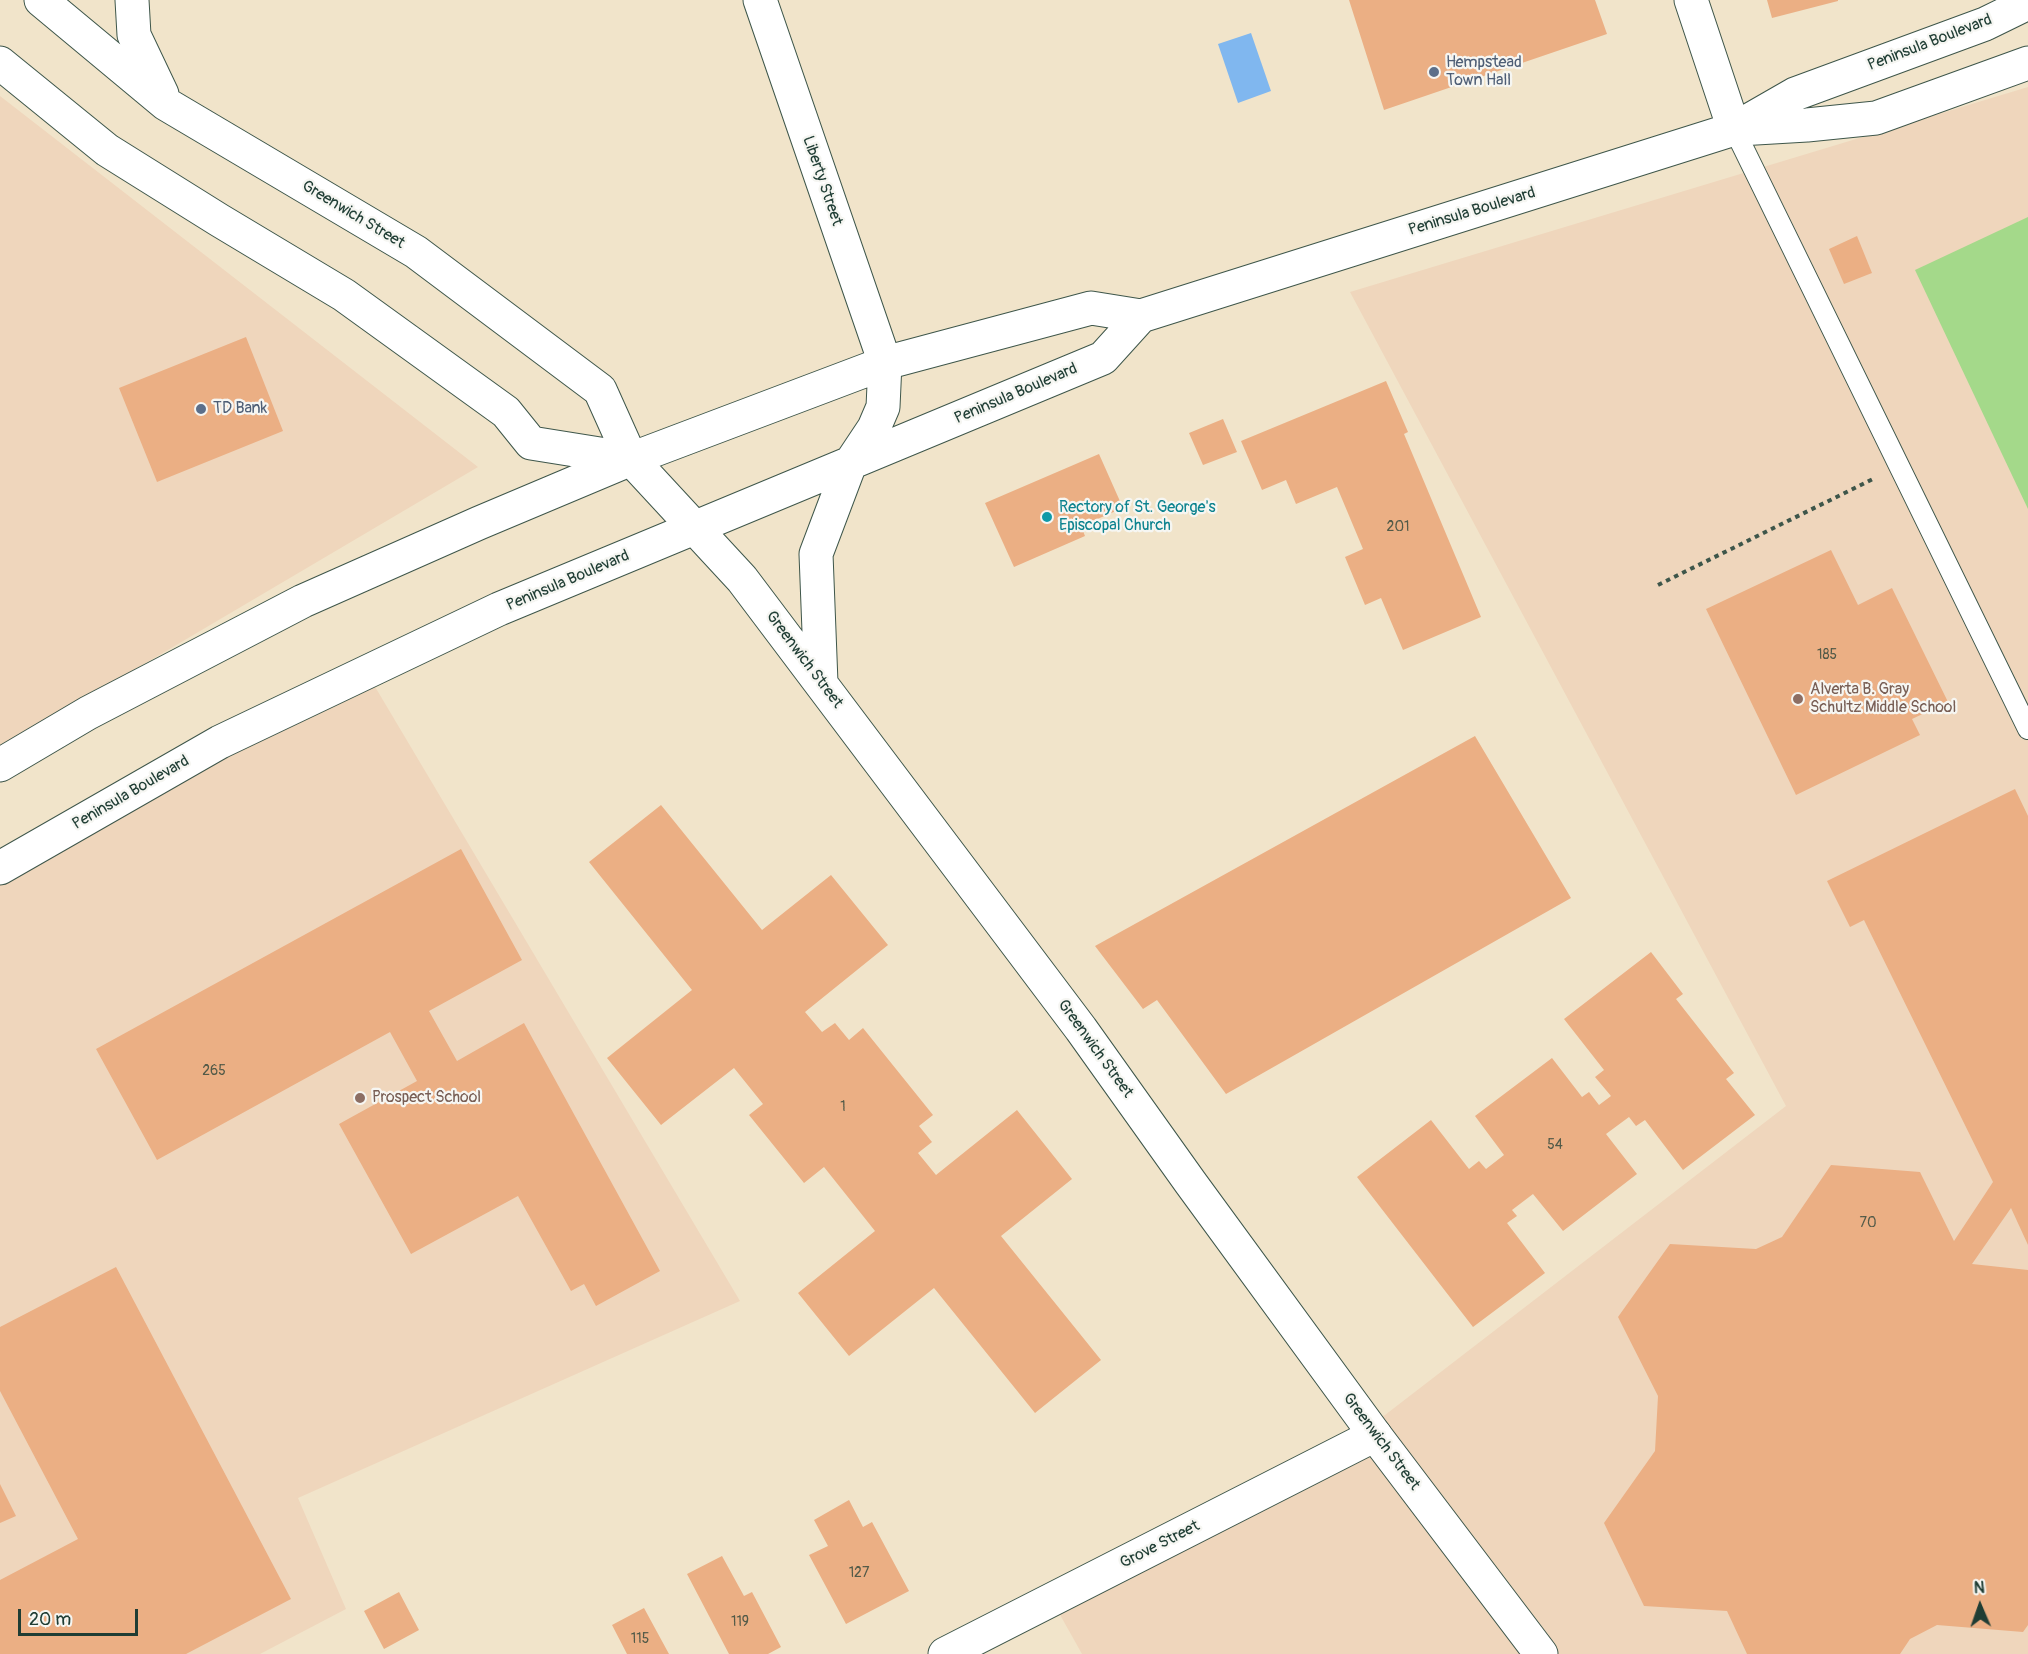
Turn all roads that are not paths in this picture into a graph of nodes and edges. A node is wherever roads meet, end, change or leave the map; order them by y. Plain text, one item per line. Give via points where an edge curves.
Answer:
1 (41, 0) edge
2 (132, 0) edge
3 (760, 0) edge
4 (1691, 0) edge
5 (2028, 3) edge
6 (0, 63) edge
7 (2028, 63) edge
8 (166, 104) junction
9 (1734, 129) junction
10 (1141, 316) junction
11 (885, 363) junction
12 (631, 459) junction
13 (850, 464) junction
14 (695, 528) junction
15 (821, 683) junction
16 (2028, 729) edge
17 (0, 765) edge
18 (0, 867) edge
19 (1375, 1435) junction
20 (945, 1654) edge
21 (1541, 1654) edge

1 - 8 main road, Greenwich Street
2 - 8 main road via 134,35
3 - 11 main road, Liberty Street
4 - 9 main road
5 - 9 main road, Peninsula Boulevard via 1986,24 1794,94
6 - 12 main road via 106,150 353,302 506,412 531,443
7 - 9 main road, Peninsula Boulevard via 1876,118
8 - 12 main road, Greenwich Street via 416,252 600,390
9 - 10 main road, Peninsula Boulevard
9 - 16 lane
10 - 11 main road, Peninsula Boulevard via 1091,308
10 - 13 main road, Peninsula Boulevard via 1103,358
11 - 12 main road, Peninsula Boulevard
11 - 13 main road via 883,407
12 - 14 main road, Greenwich Street
12 - 17 main road, Peninsula Boulevard via 303,601 88,713
13 - 14 main road, Peninsula Boulevard
13 - 15 main road via 816,554
14 - 15 main road, Greenwich Street via 742,579
14 - 18 main road, Peninsula Boulevard via 499,609 220,742
15 - 19 main road, Greenwich Street via 1081,1029
19 - 20 main road, Grove Street
19 - 21 main road, Greenwich Street

